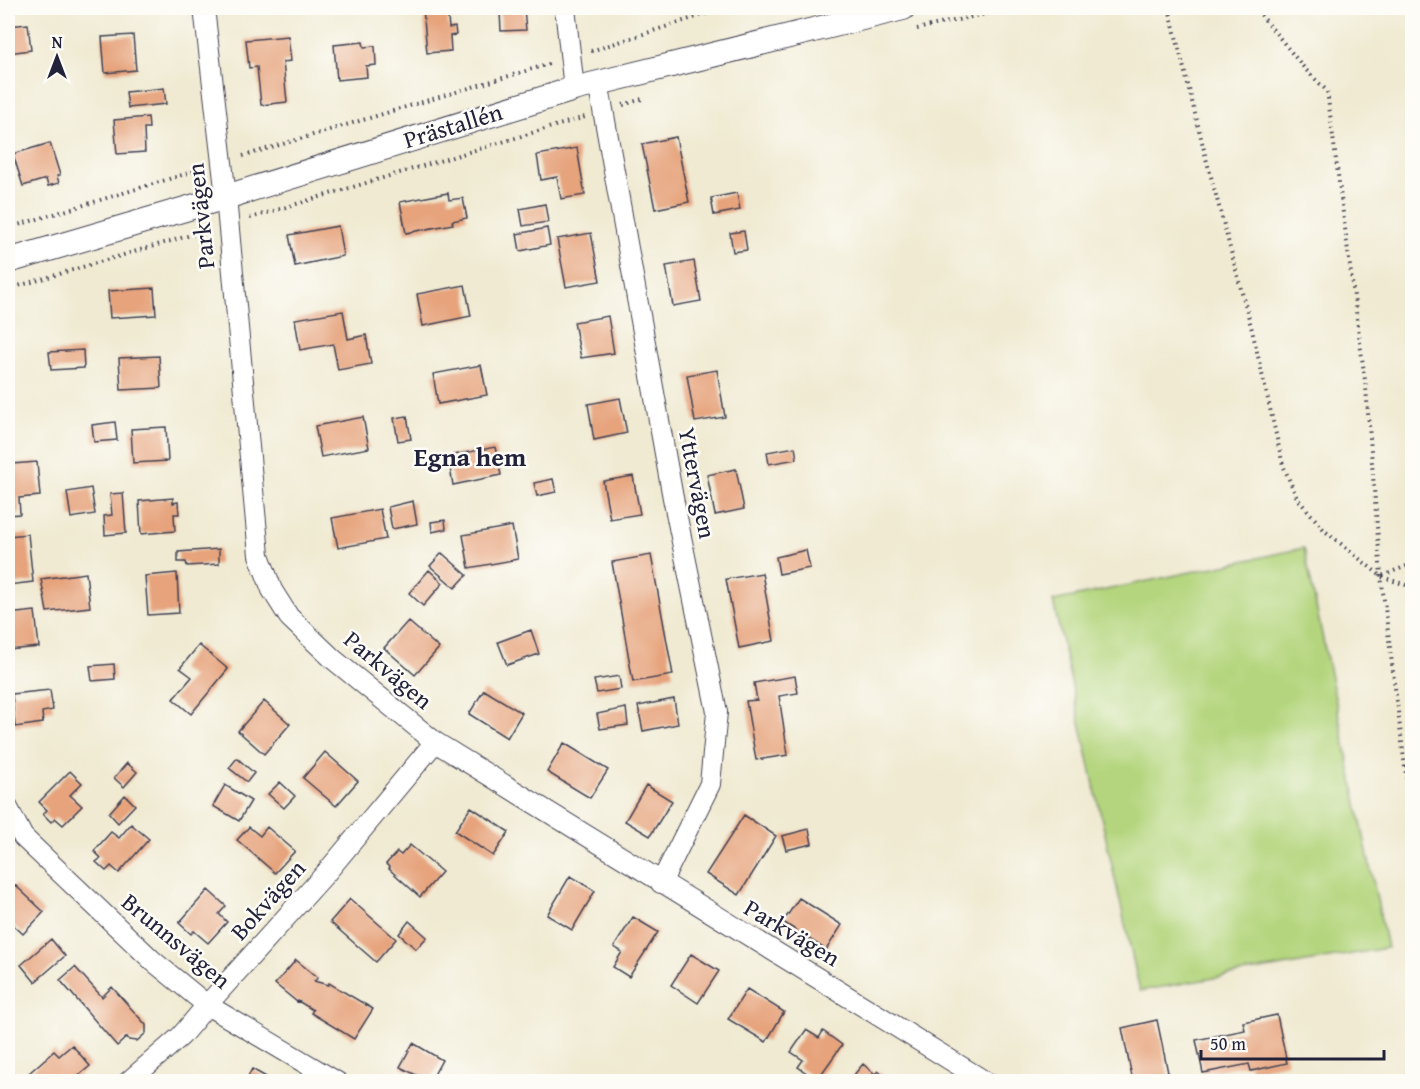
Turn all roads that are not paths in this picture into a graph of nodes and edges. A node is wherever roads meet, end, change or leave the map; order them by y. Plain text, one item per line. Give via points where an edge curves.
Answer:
1 (204, 8) edge
2 (565, 8) edge
3 (903, 8) edge
4 (598, 82) junction
5 (574, 89) junction
6 (226, 197) junction
7 (8, 261) edge
8 (435, 742) junction
9 (8, 808) edge
10 (662, 883) junction
11 (207, 1005) junction
12 (128, 1082) edge
13 (338, 1082) edge
14 (986, 1082) edge

1 - 6 street, Parkvägen
2 - 5 street
3 - 4 street, Prästallén
4 - 5 street, Prästallén
4 - 10 street, Yttervägen via 673,498 717,712 710,784
5 - 6 street, Prästallén
6 - 7 street, Prästallén
6 - 8 street, Parkvägen via 259,555 272,590 289,617 333,659
8 - 10 street, Parkvägen
8 - 11 street, Bokvägen via 326,873
9 - 11 street, Brunnsvägen via 23,837 153,961
10 - 14 street, Parkvägen
11 - 12 street, Bokvägen via 181,1036
11 - 13 street, Brunnsvägen

